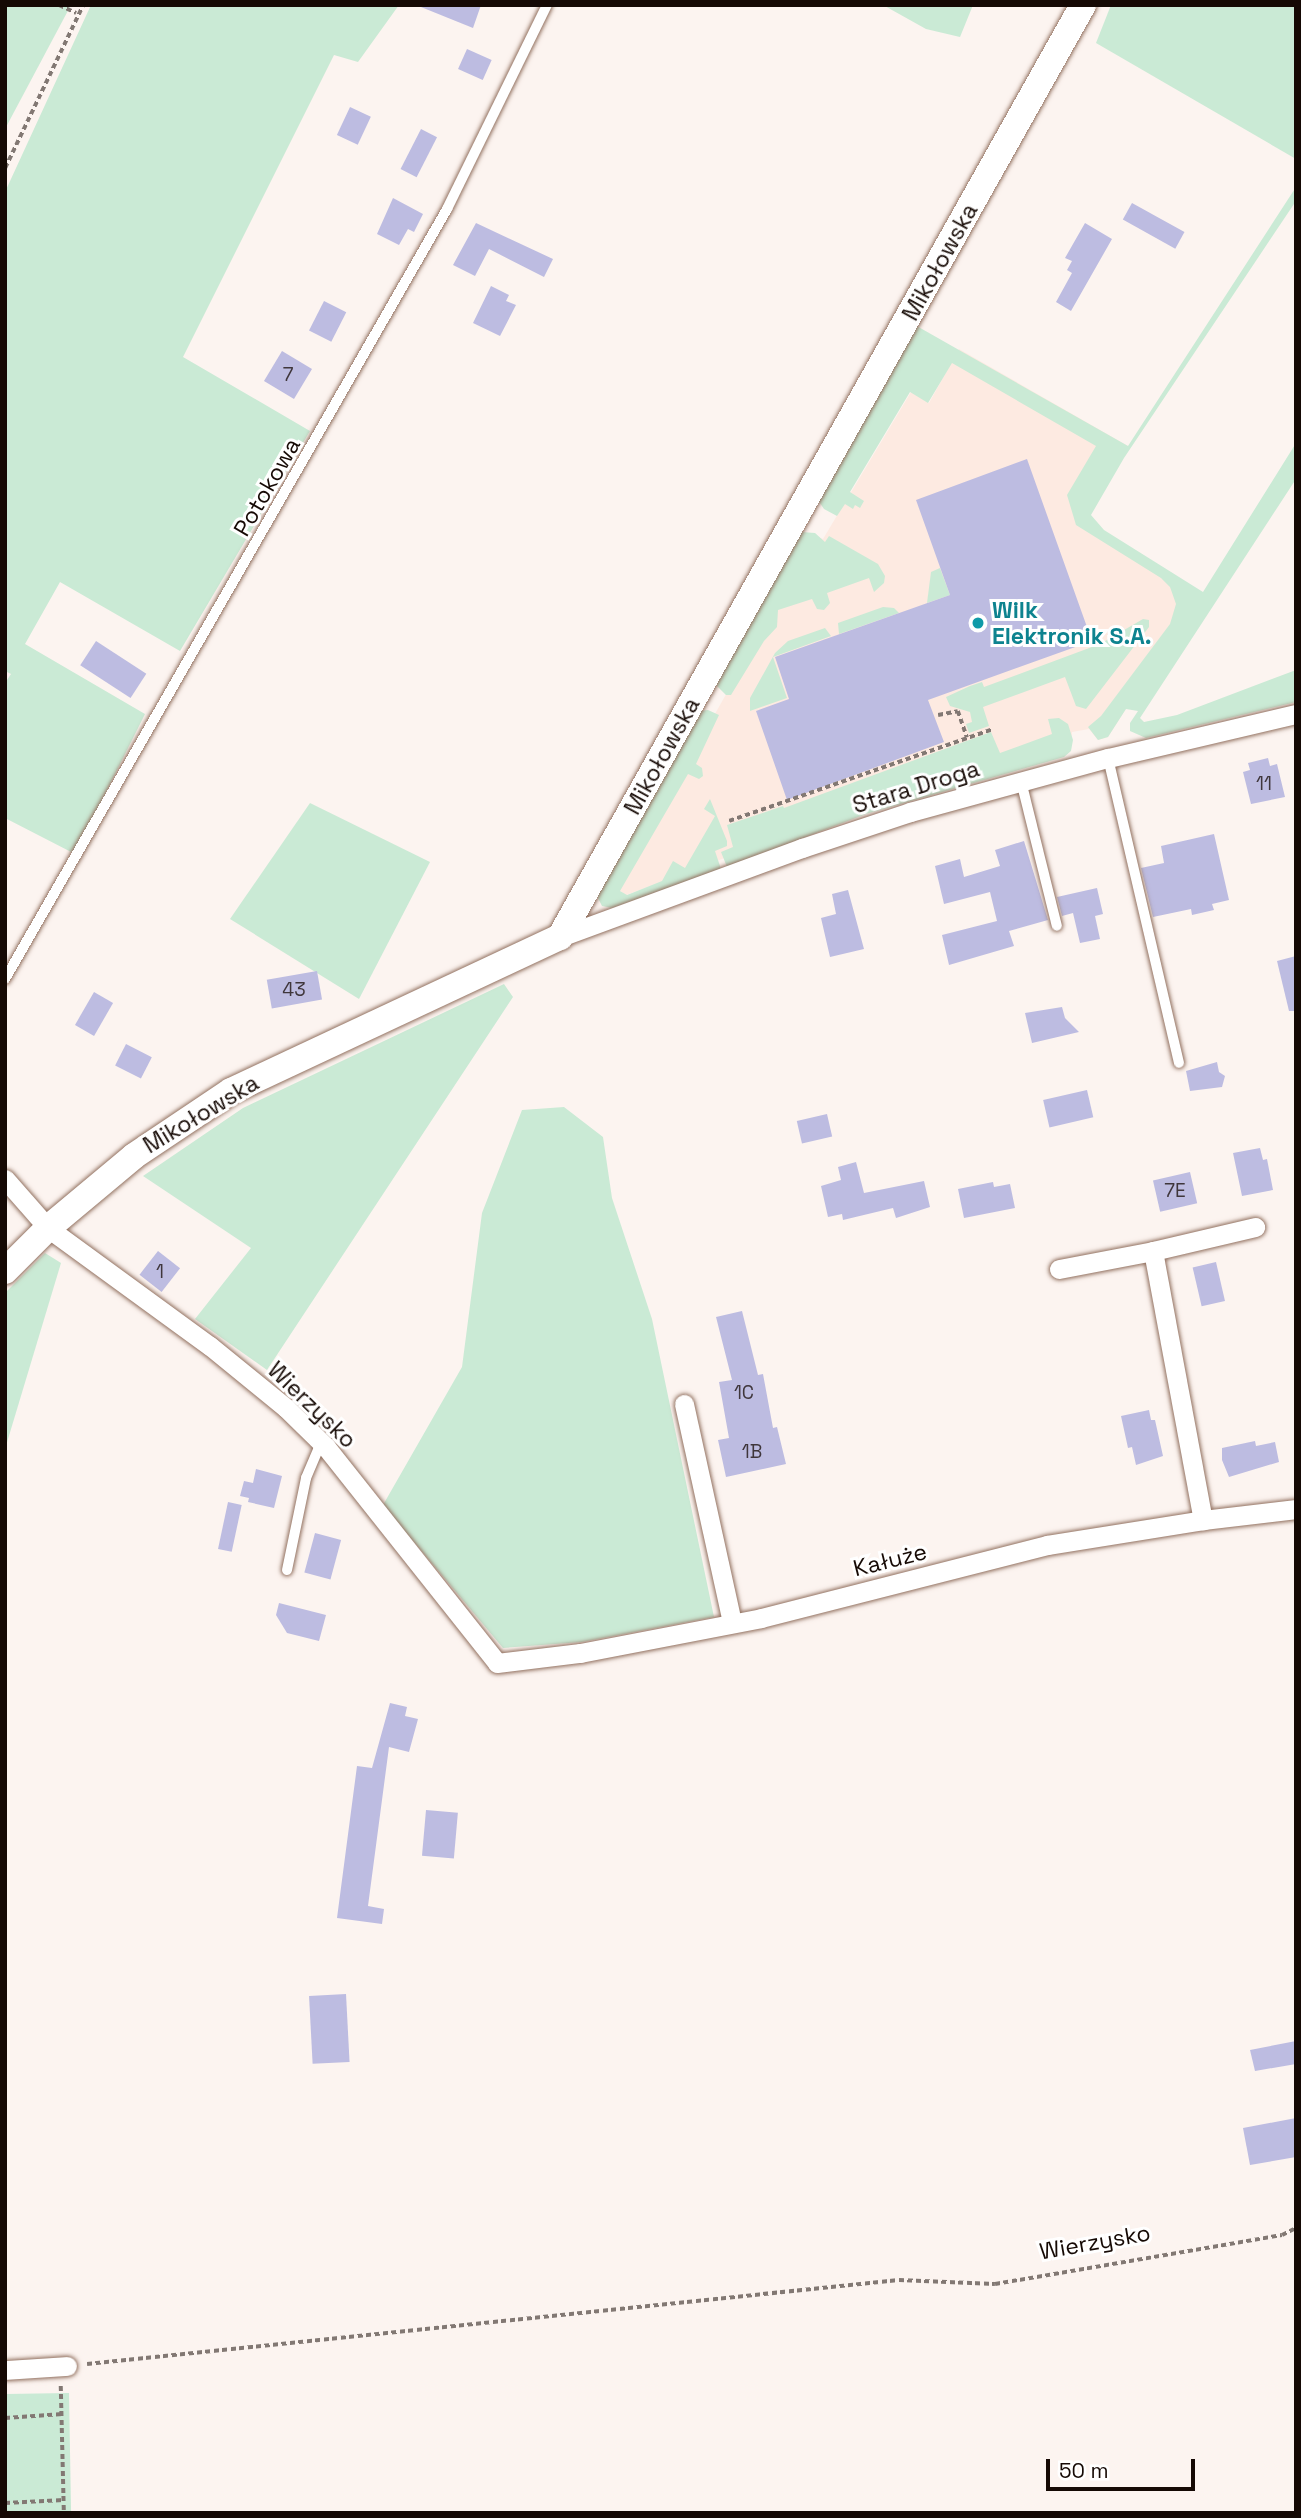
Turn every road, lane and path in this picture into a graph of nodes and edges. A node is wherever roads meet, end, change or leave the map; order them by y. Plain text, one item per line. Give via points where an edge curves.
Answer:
1 (59, 5) edge
2 (83, 5) edge
3 (547, 5) edge
4 (1083, 5) edge
5 (77, 13) junction
6 (5, 169) edge
7 (938, 715) dead end
8 (1295, 719) edge
9 (993, 729) dead end
10 (967, 737) junction
11 (1108, 758) junction
12 (1021, 781) junction
13 (729, 821) dead end
14 (1057, 926) dead end
15 (560, 937) junction
16 (5, 979) edge
17 (1179, 1063) dead end
18 (5, 1179) edge
19 (1255, 1227) dead end
20 (48, 1228) junction
21 (1153, 1251) junction
22 (1059, 1269) dead end
23 (5, 1271) edge
24 (684, 1404) dead end
25 (326, 1447) junction
26 (1296, 1509) edge
27 (1203, 1520) junction
28 (287, 1570) dead end
29 (732, 1623) junction
30 (497, 1664) joint
31 (1296, 2228) edge
32 (67, 2366) joint
33 (5, 2370) edge
34 (62, 2394) dead end
35 (63, 2414) junction
36 (5, 2418) edge
37 (64, 2500) junction
38 (5, 2503) edge
39 (64, 2513) edge

1 - 5 path
2 - 5 path
3 - 16 lane, Potokowa via 447,209
4 - 15 street, Mikołowska
5 - 6 path
7 - 10 path via 958,710
8 - 11 street, Stara Droga
9 - 10 path
10 - 13 path
11 - 12 street, Stara Droga
11 - 17 lane
12 - 14 lane
12 - 15 street, Stara Droga via 802,848
15 - 20 street, Mikołowska via 231,1091 134,1156
18 - 20 street, Wierzysko
19 - 21 street
20 - 23 street, Mikołowska
20 - 25 street, Wierzysko via 210,1346
21 - 22 street
21 - 27 street
24 - 29 street
25 - 28 lane via 317,1450 306,1478
25 - 30 street, Wierzysko
26 - 27 street, Kałuże
27 - 29 street, Kałuże via 1047,1545
29 - 30 street, Kałuże
31 - 32 path, Wierzysko via 1282,2235 995,2284 900,2280
32 - 33 street
34 - 35 path
35 - 36 path
35 - 37 path
37 - 38 path
37 - 39 path

